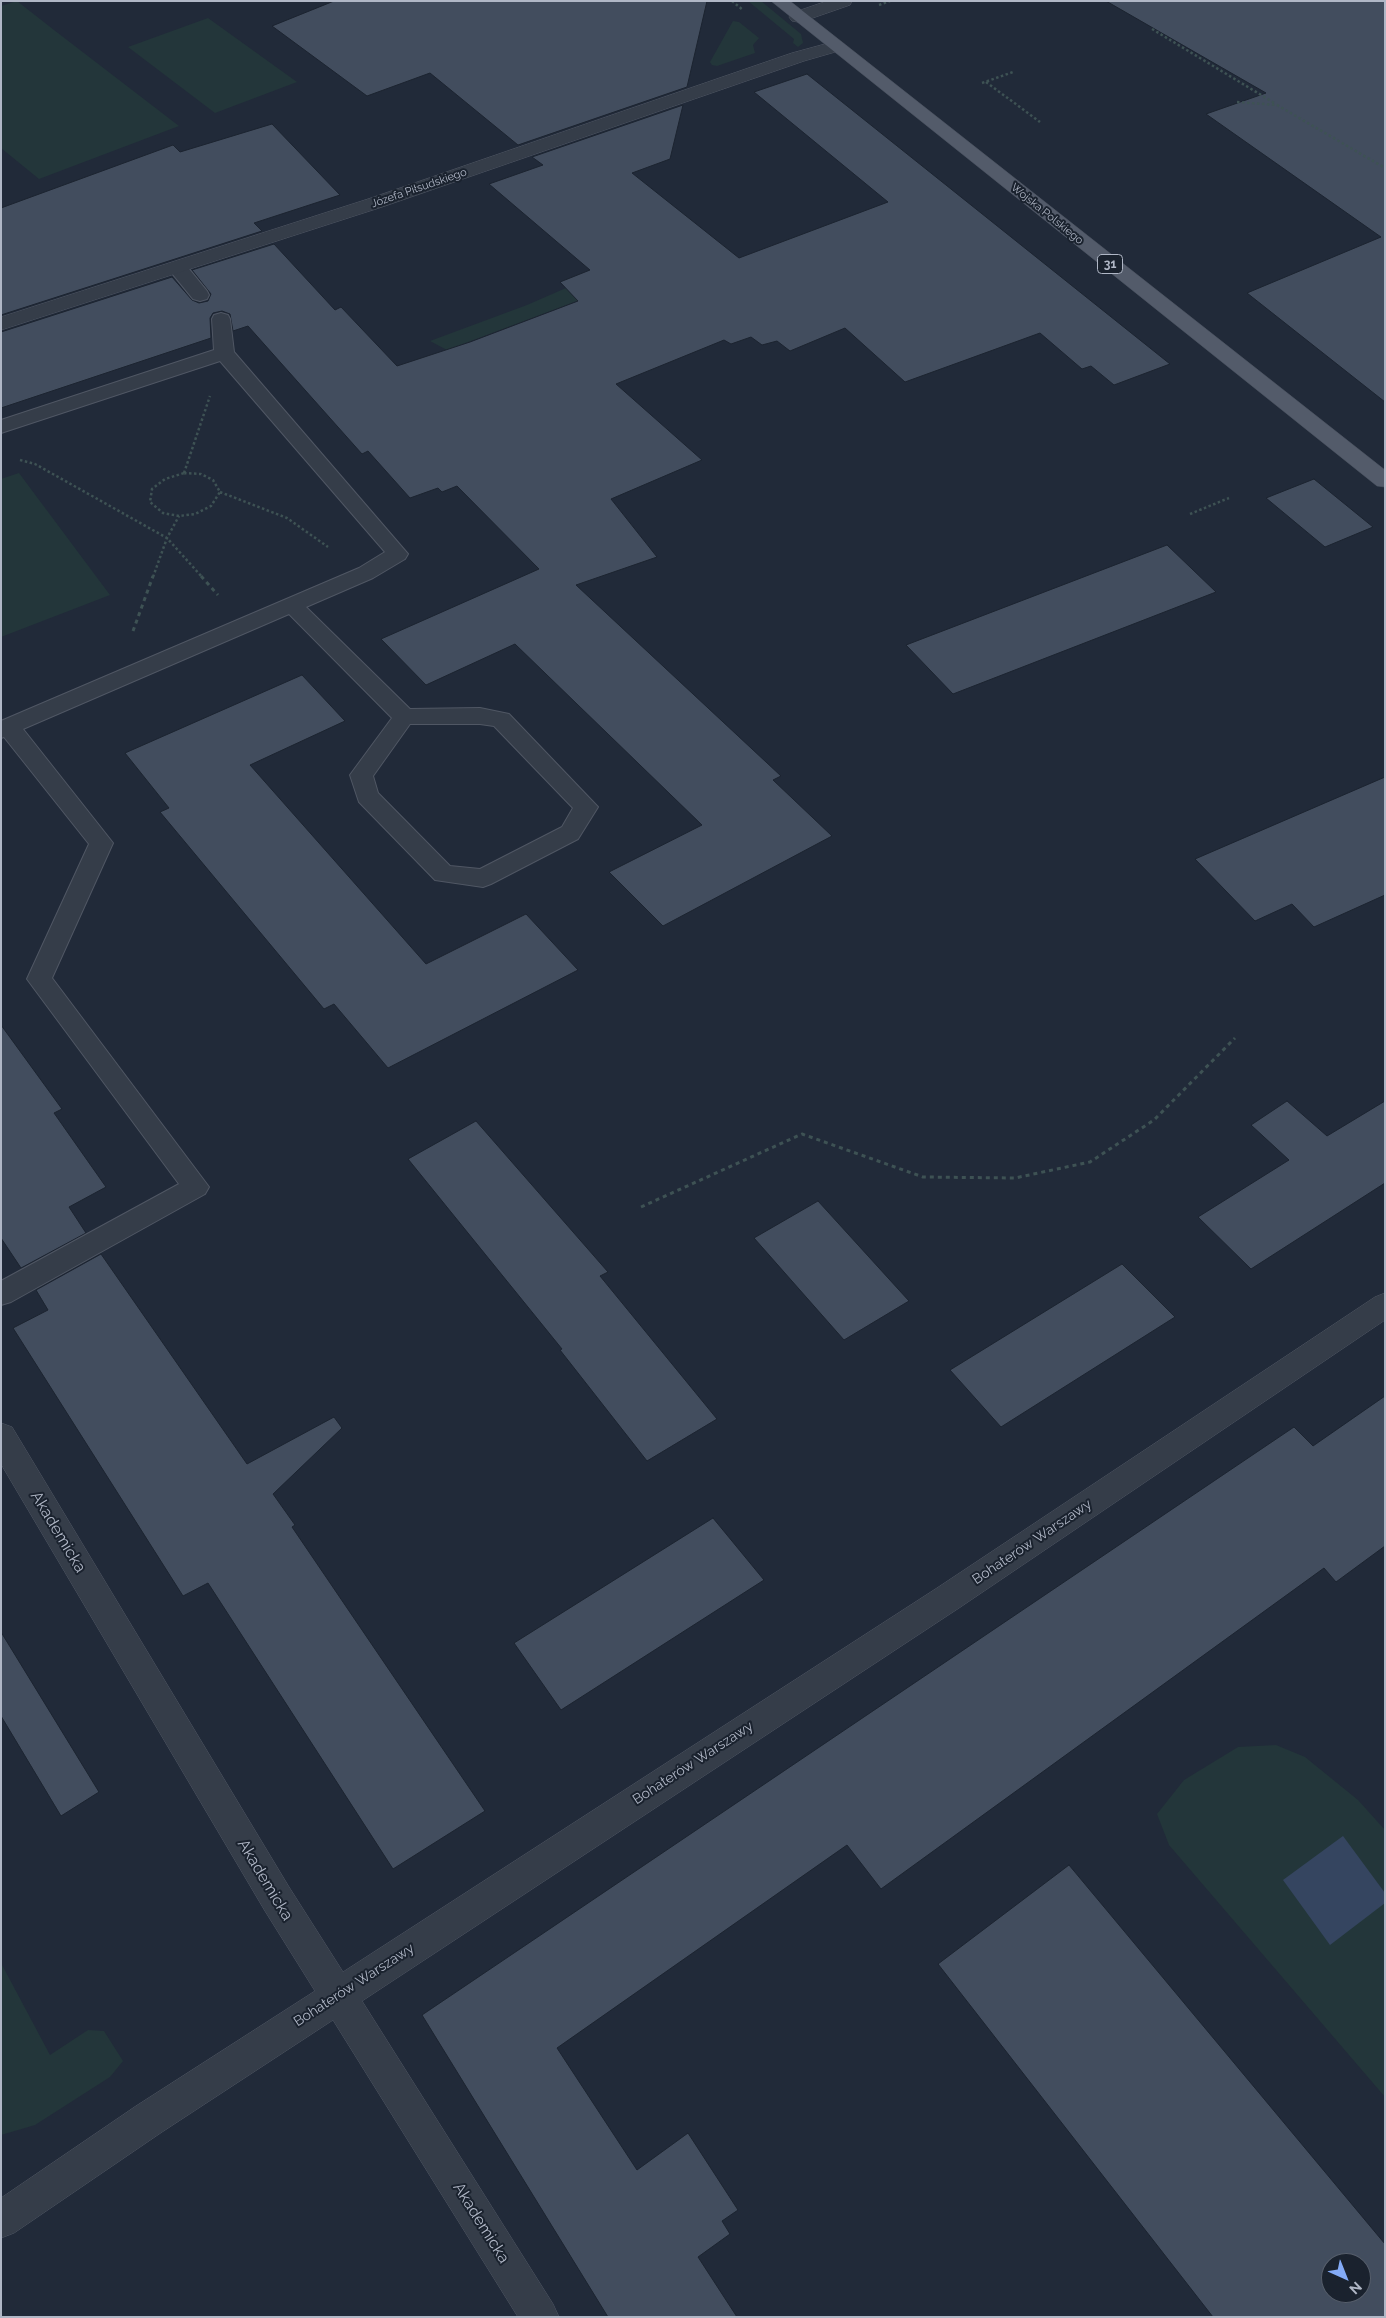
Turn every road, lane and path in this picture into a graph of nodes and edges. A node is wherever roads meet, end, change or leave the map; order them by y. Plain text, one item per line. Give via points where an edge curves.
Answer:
1 (780, 1) edge
2 (844, 1) edge
3 (798, 17) junction
4 (1152, 29) dead end
5 (836, 46) junction
6 (1013, 72) dead end
7 (986, 82) junction
8 (982, 83) dead end
9 (1237, 102) dead end
10 (1277, 104) junction
11 (1040, 122) dead end
12 (1385, 168) edge
13 (178, 268) junction
14 (200, 295) dead end
15 (222, 319) dead end
16 (1, 324) edge
17 (224, 353) junction
18 (1, 427) edge
19 (18, 459) dead end
20 (184, 474) junction
21 (1385, 481) edge
22 (220, 492) junction
23 (1229, 498) dead end
24 (1190, 514) dead end
25 (179, 516) junction
26 (167, 538) junction
27 (366, 574) junction
28 (292, 605) junction
29 (245, 625) junction
30 (114, 681) junction
31 (404, 717) junction
32 (5, 728) edge
33 (1235, 1038) dead end
34 (641, 1207) dead end
35 (1, 1294) edge
36 (1385, 1305) edge
37 (1, 1436) edge
38 (337, 1997) junction
39 (1, 2220) edge
40 (540, 2317) edge

1 - 3 main road, Wojska Polskiego / 31
2 - 3 street
3 - 5 main road, Wojska Polskiego / 31
4 - 10 path
5 - 13 street, Józefa Piłsudskiego
5 - 21 main road, Wojska Polskiego / 31
6 - 7 path
7 - 8 path
7 - 11 path
9 - 10 path
10 - 12 path
13 - 14 lane
13 - 16 street, Józefa Piłsudskiego
15 - 17 lane
17 - 18 lane
17 - 20 path
17 - 27 lane via 398,554
19 - 26 path via 35,464
20 - 22 path via 201,474 213,480
20 - 25 path via 165,479 152,488 150,502 163,513
22 - 25 path via 211,506 195,514
22 - 27 path via 287,518
23 - 24 path
25 - 26 path
26 - 29 path
26 - 30 path
27 - 28 lane
28 - 29 lane
28 - 31 lane
29 - 30 lane
30 - 32 lane
31 - 31 lane via 361,775 367,796 443,874 482,878 570,834 586,807 501,719 480,716
32 - 35 lane via 101,843 39,979 196,1187
33 - 34 path via 1154,1120 1090,1162 1015,1178 923,1178 802,1134
36 - 38 street, Bohaterów Warszawy via 948,1598
37 - 38 street, Akademicka
38 - 39 street, Bohaterów Warszawy
38 - 40 street, Akademicka

